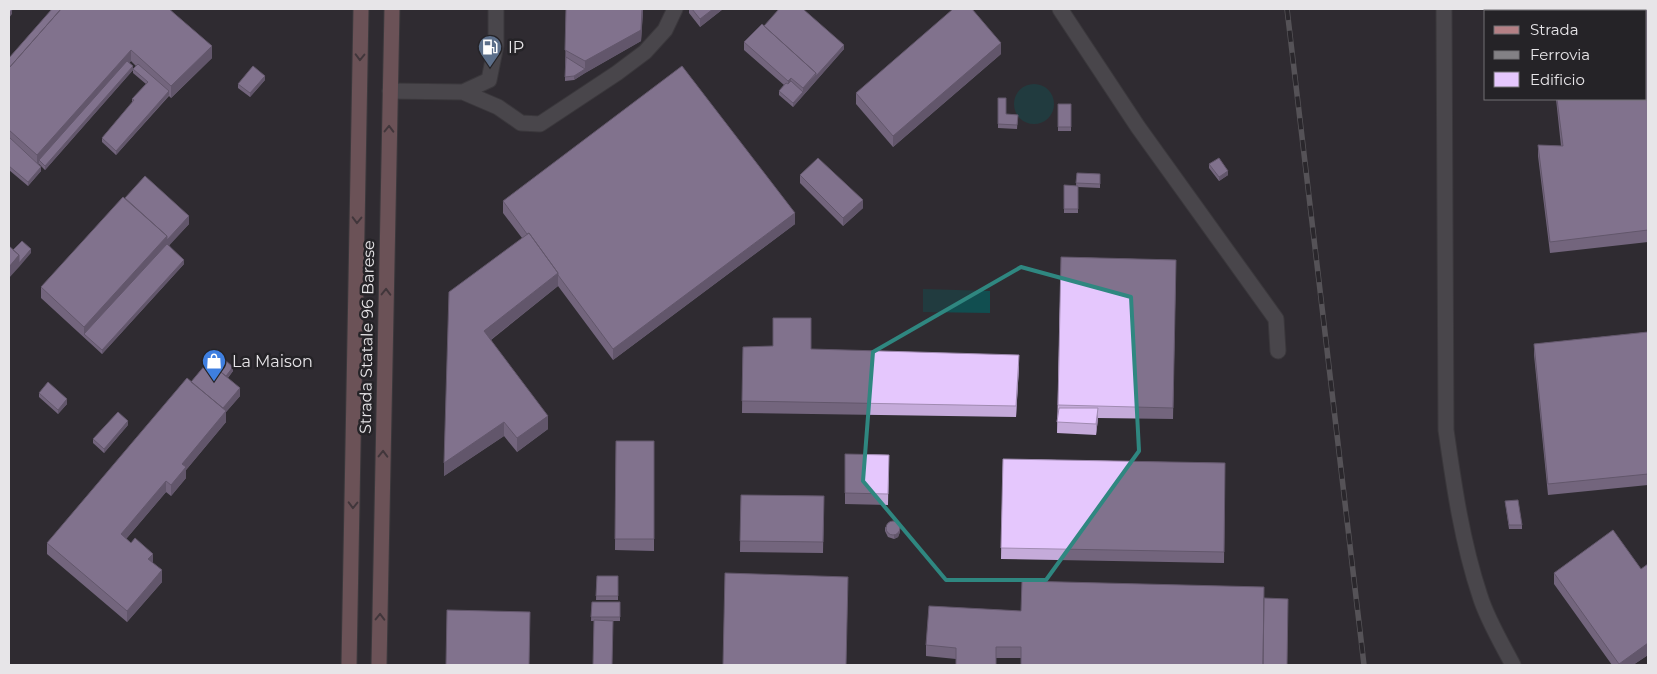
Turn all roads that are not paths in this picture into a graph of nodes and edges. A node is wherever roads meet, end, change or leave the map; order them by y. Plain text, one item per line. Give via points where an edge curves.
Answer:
1 (361, 9) edge
2 (392, 9) edge
3 (496, 9) edge
4 (675, 9) edge
5 (1060, 9) edge
6 (1444, 9) edge
7 (390, 91) junction
8 (463, 92) junction
9 (1278, 351) dead end
10 (349, 665) edge
11 (379, 665) edge
12 (1513, 665) edge

1 -> 10 main road, Strada Statale 96 Barese
2 - 7 main road, Strada Statale 96 Barese
3 - 8 street via 496,45 489,80
4 - 8 street via 665,30 645,52 540,124 522,123 498,107
5 - 9 street via 1138,127 1276,319
6 - 12 street via 1446,430 1454,490 1480,597
7 - 8 street
11 -> 7 main road, Strada Statale 96 Barese

